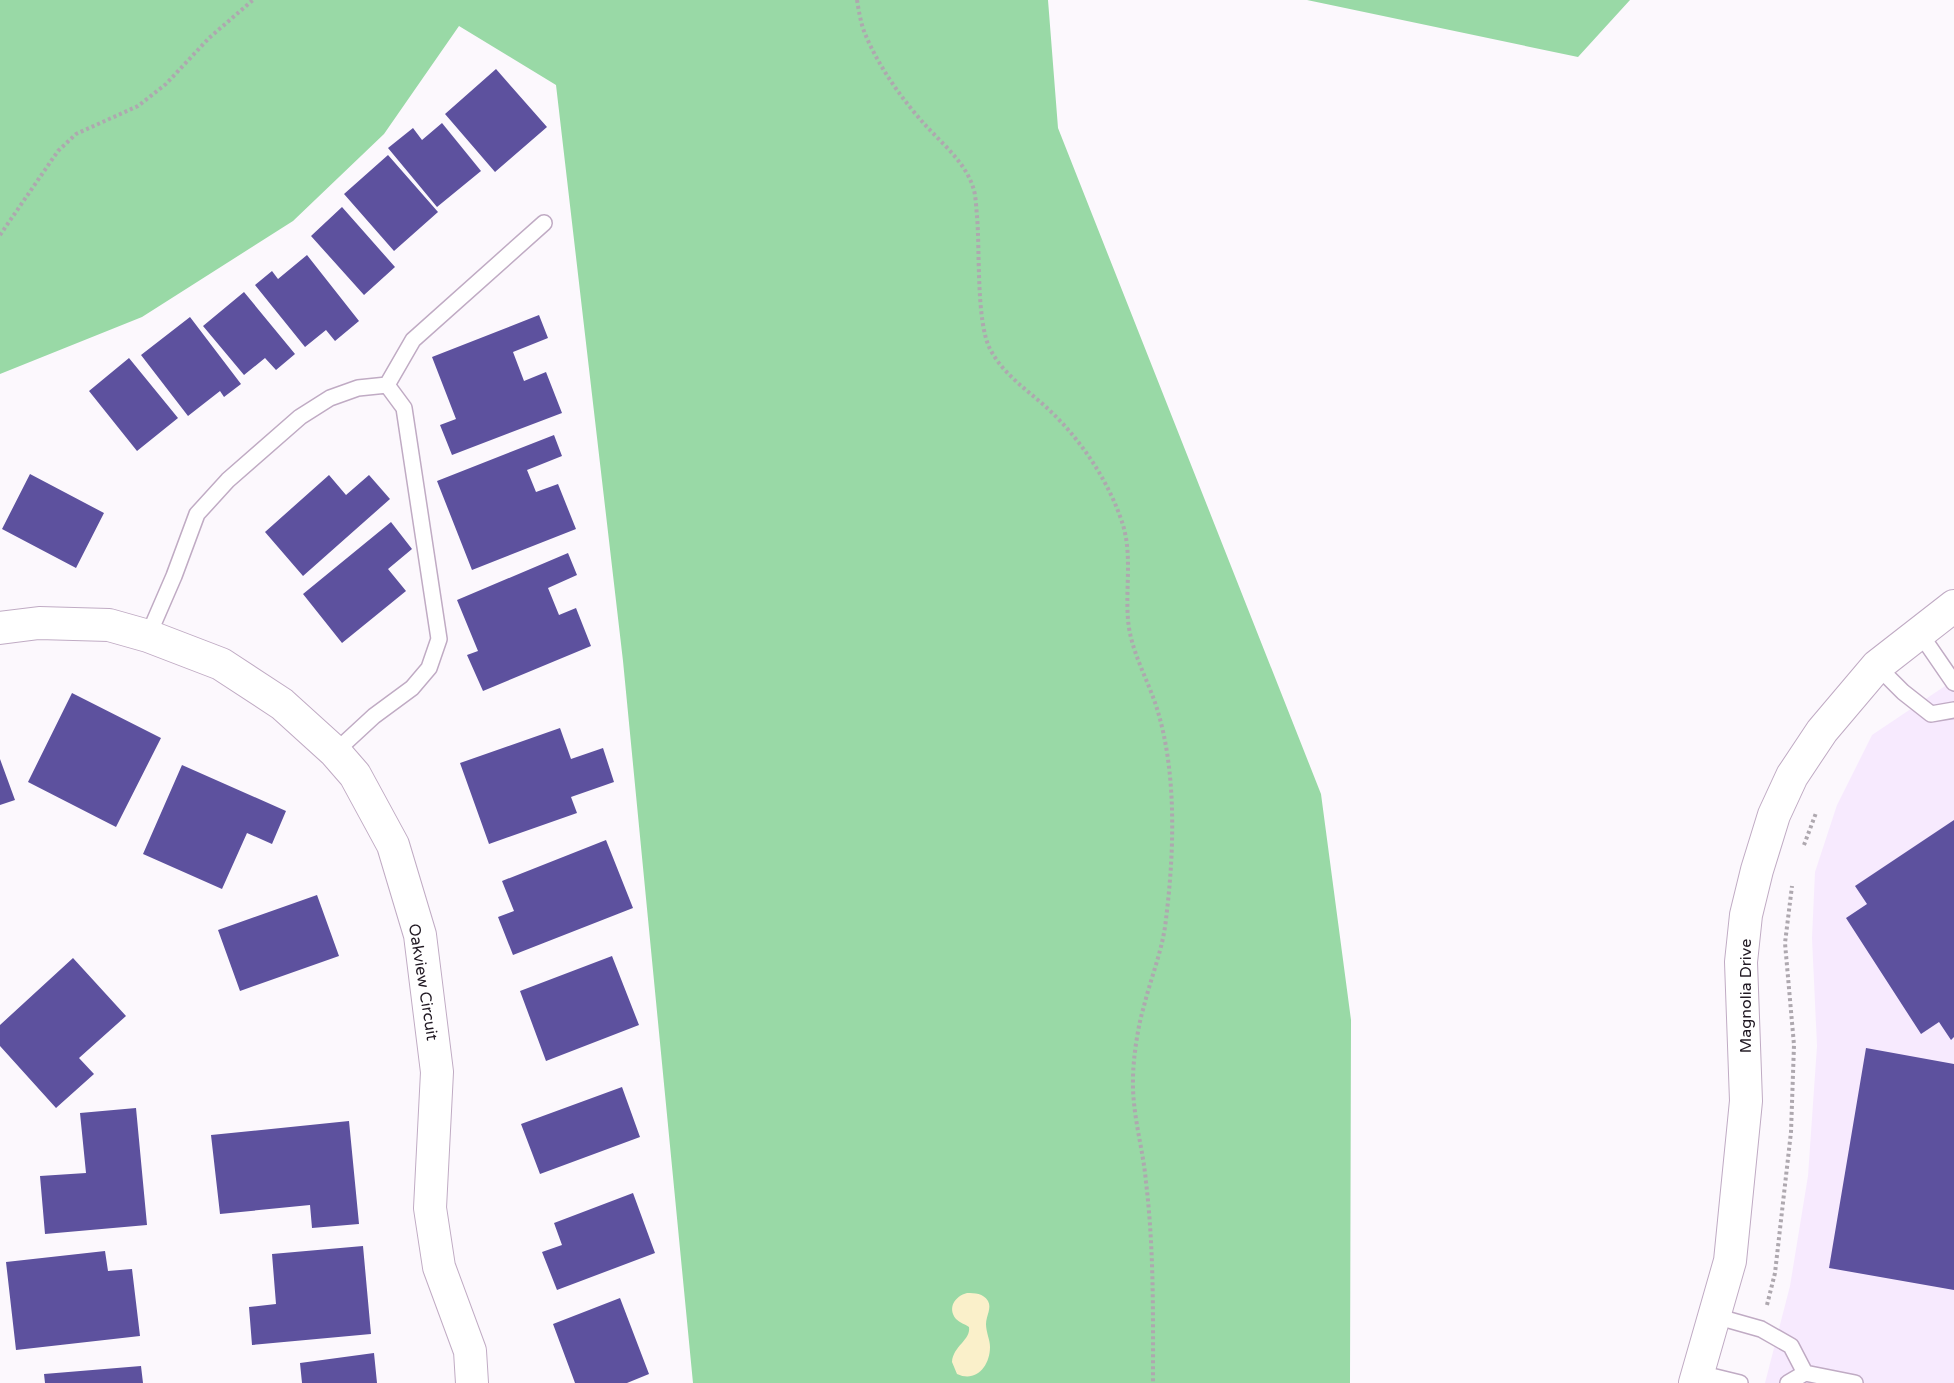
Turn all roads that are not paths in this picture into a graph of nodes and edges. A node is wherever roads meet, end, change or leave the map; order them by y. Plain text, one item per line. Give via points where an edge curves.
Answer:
1 (544, 223) dead end
2 (387, 385) junction
3 (1954, 606) edge
4 (0, 628) edge
5 (1919, 632) junction
6 (148, 636) junction
7 (1877, 666) junction
8 (1954, 683) edge
9 (1954, 710) edge
10 (335, 752) junction
11 (1714, 1316) junction
12 (1805, 1373) junction
13 (1697, 1378) edge
14 (472, 1383) edge
15 (1740, 1383) edge
16 (1788, 1383) edge
17 (1854, 1383) edge

1 - 2 lane via 413,340
2 - 6 lane via 358,388 330,398 300,417 228,480 197,514
2 - 10 lane via 405,408 439,639 429,668 412,688
3 - 5 street, Magnolia Drive
4 - 6 street, Oakview Circuit via 39,623 109,625
5 - 7 street, Magnolia Drive
5 - 8 lane
6 - 10 street, Oakview Circuit via 221,664 282,704
7 - 9 lane via 1931,714
7 - 11 street, Magnolia Drive via 1822,731 1792,776 1756,870 1741,962 1746,1101 1730,1261
10 - 14 street, Oakview Circuit via 355,775 393,845 420,935 437,1072 430,1208 439,1267 470,1351
11 - 12 lane via 1761,1329 1791,1346
11 - 13 street, Magnolia Drive
12 - 16 lane
12 - 17 lane
13 - 15 lane

